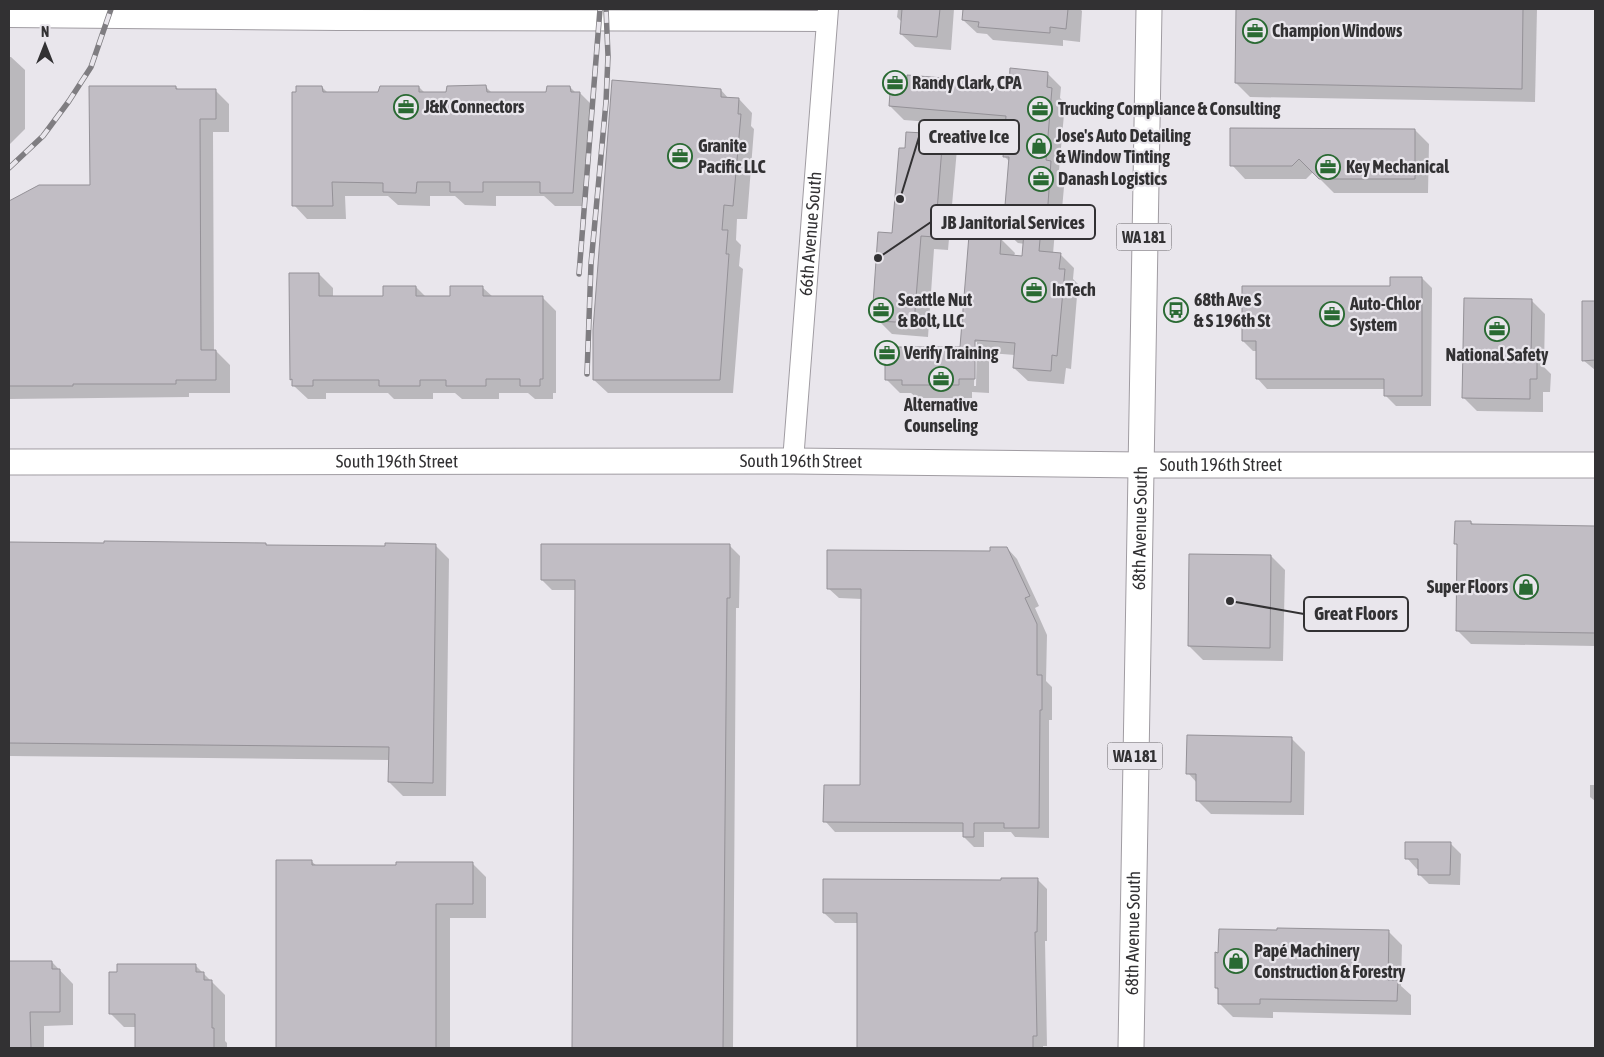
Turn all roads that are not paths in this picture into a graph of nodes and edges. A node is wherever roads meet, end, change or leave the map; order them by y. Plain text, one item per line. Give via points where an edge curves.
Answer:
1 (1149, 9) edge
2 (340, 14) edge
3 (828, 15) edge
4 (9, 17) edge
5 (793, 461) junction
6 (9, 462) edge
7 (1140, 464) junction
8 (1595, 465) edge
9 (1131, 1048) edge

1 - 7 main road, 68th Avenue South / WA 181
2 - 3 street
2 - 4 street
3 - 5 street, 66th Avenue South
5 - 6 main road, South 196th Street
5 - 7 main road, South 196th Street
7 - 8 main road, South 196th Street
7 - 9 main road, 68th Avenue South / WA 181

